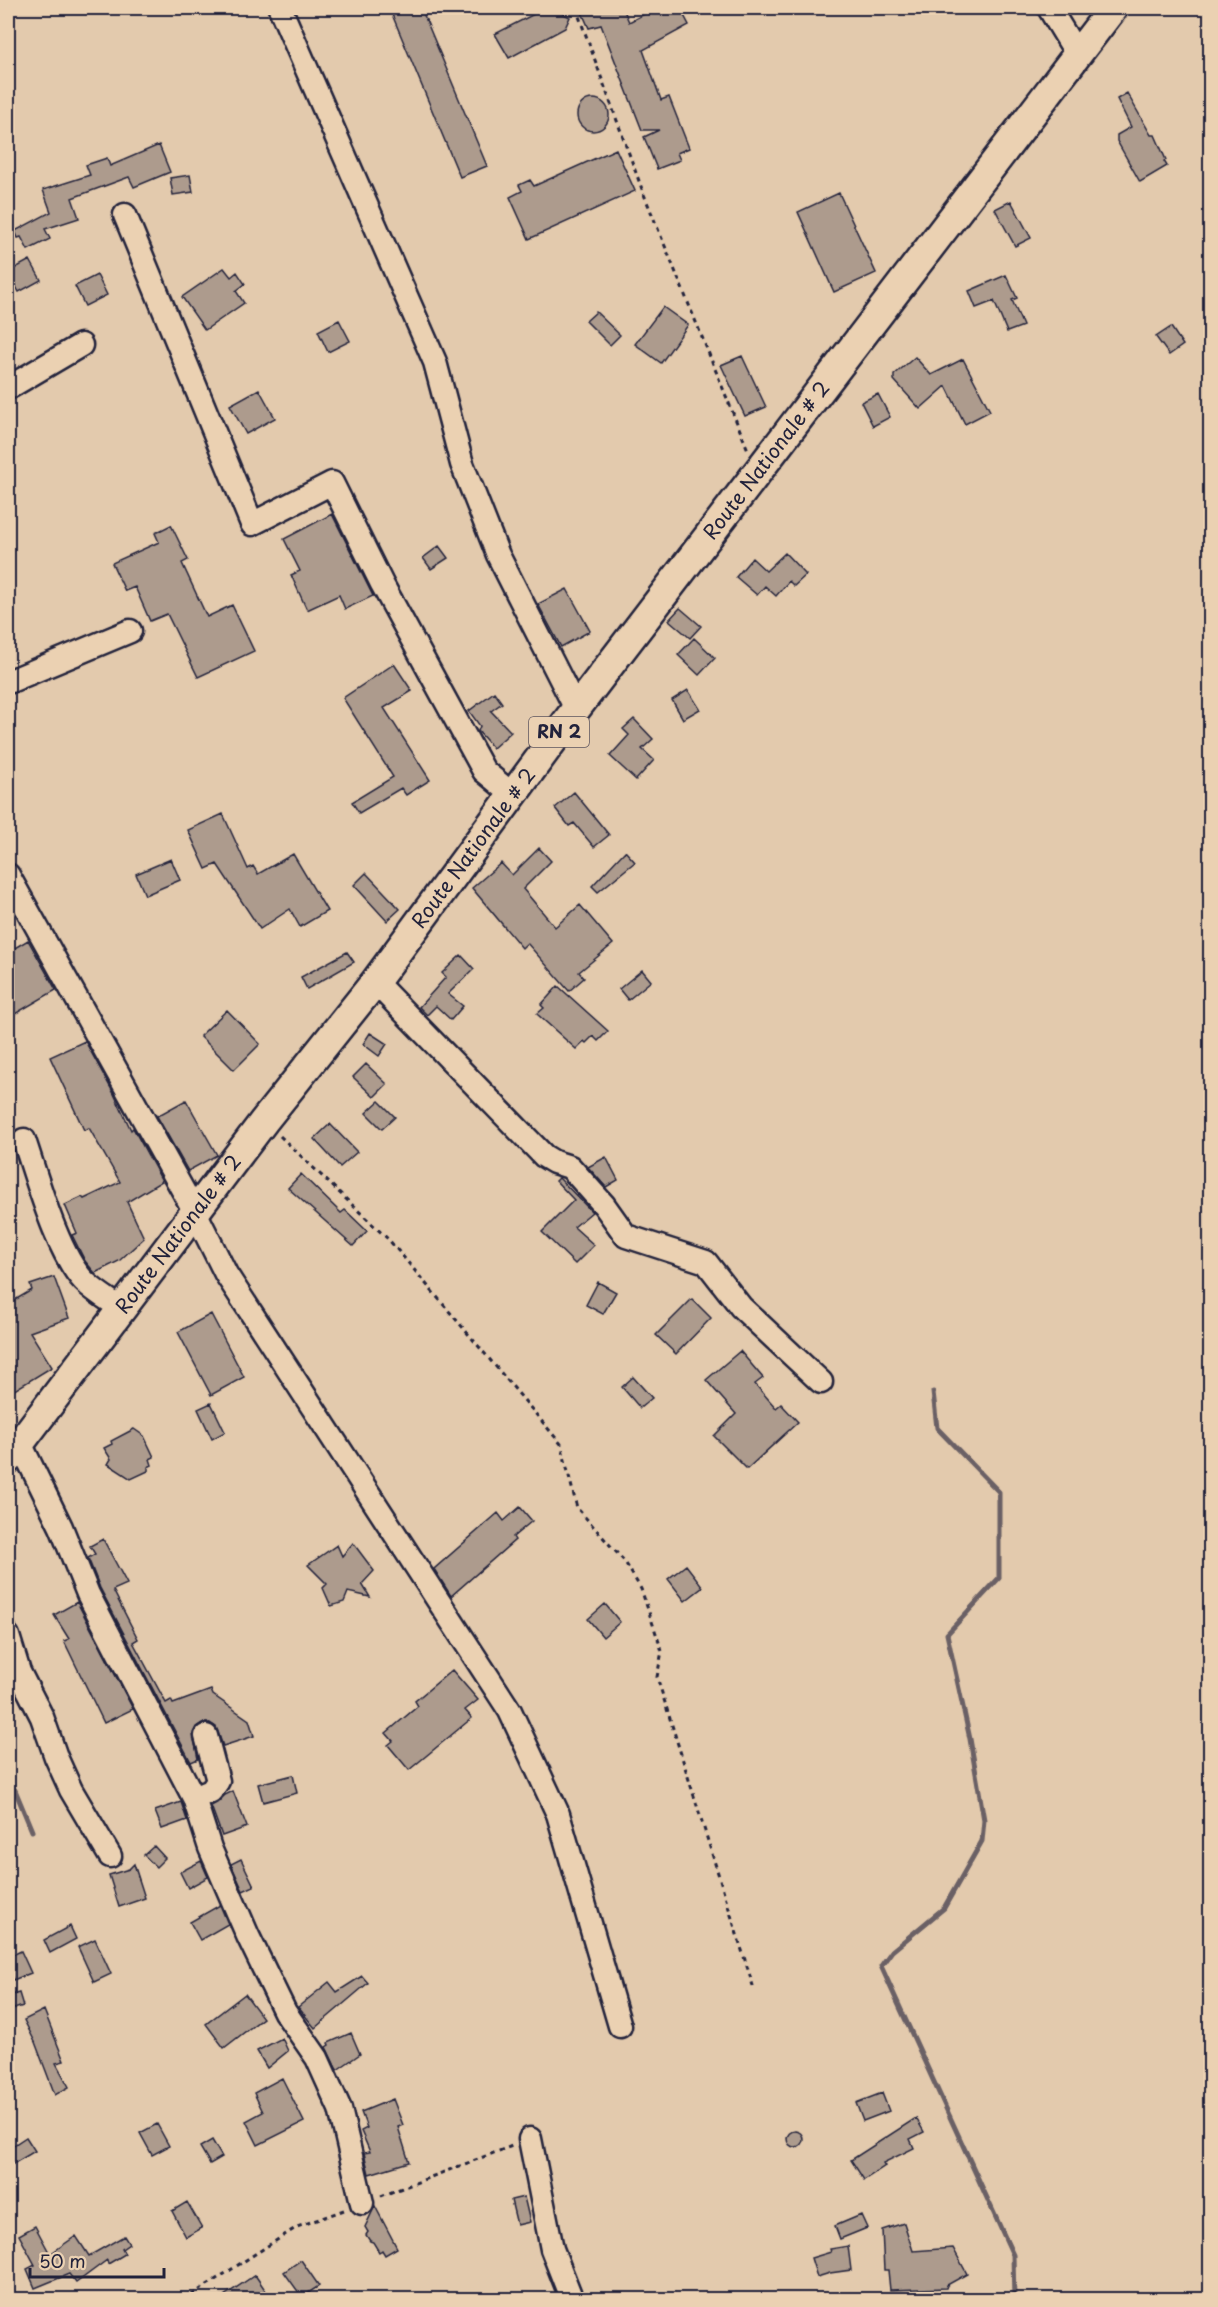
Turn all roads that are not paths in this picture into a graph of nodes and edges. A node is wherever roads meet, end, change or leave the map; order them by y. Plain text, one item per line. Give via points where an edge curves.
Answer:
1 (280, 8) edge
2 (1049, 8) edge
3 (1113, 8) edge
4 (1077, 54) junction
5 (125, 215) dead end
6 (81, 345) dead end
7 (8, 388) edge
8 (130, 631) dead end
9 (8, 682) edge
10 (576, 709) junction
11 (513, 795) junction
12 (8, 875) edge
13 (375, 982) junction
14 (24, 1140) dead end
15 (195, 1212) junction
16 (122, 1309) junction
17 (821, 1382) dead end
18 (14, 1451) edge
19 (8, 1636) edge
20 (206, 1736) dead end
21 (194, 1798) junction
22 (110, 1856) dead end
23 (620, 2026) dead end
24 (530, 2139) dead end
25 (363, 2203) dead end
26 (572, 2300) edge

1 - 10 street via 435,362 462,464 498,555
2 - 4 street
3 - 4 main road, Route Nationale # 2 / RN 2
4 - 10 main road, Route Nationale # 2 / RN 2
5 - 11 street via 252,524 332,483 484,771
6 - 7 street
8 - 9 street
10 - 11 main road, Route Nationale # 2 / RN 2
11 - 13 main road, Route Nationale # 2 / RN 2
12 - 15 street
13 - 15 main road, Route Nationale # 2 / RN 2
13 - 17 street via 544,1156 570,1167 626,1236 706,1262 741,1307
14 - 16 street via 49,1215 68,1256 83,1280
15 - 16 main road, Route Nationale # 2 / RN 2
15 - 23 street via 226,1274 510,1711 558,1814
16 - 18 main road, Route Nationale # 2 / RN 2
18 - 21 street via 61,1527 88,1594
19 - 22 street via 19,1672 71,1790
20 - 21 street via 218,1781 211,1791
21 - 25 street via 210,1848 248,1936 285,2012 317,2058 340,2109
24 - 26 street via 552,2249

